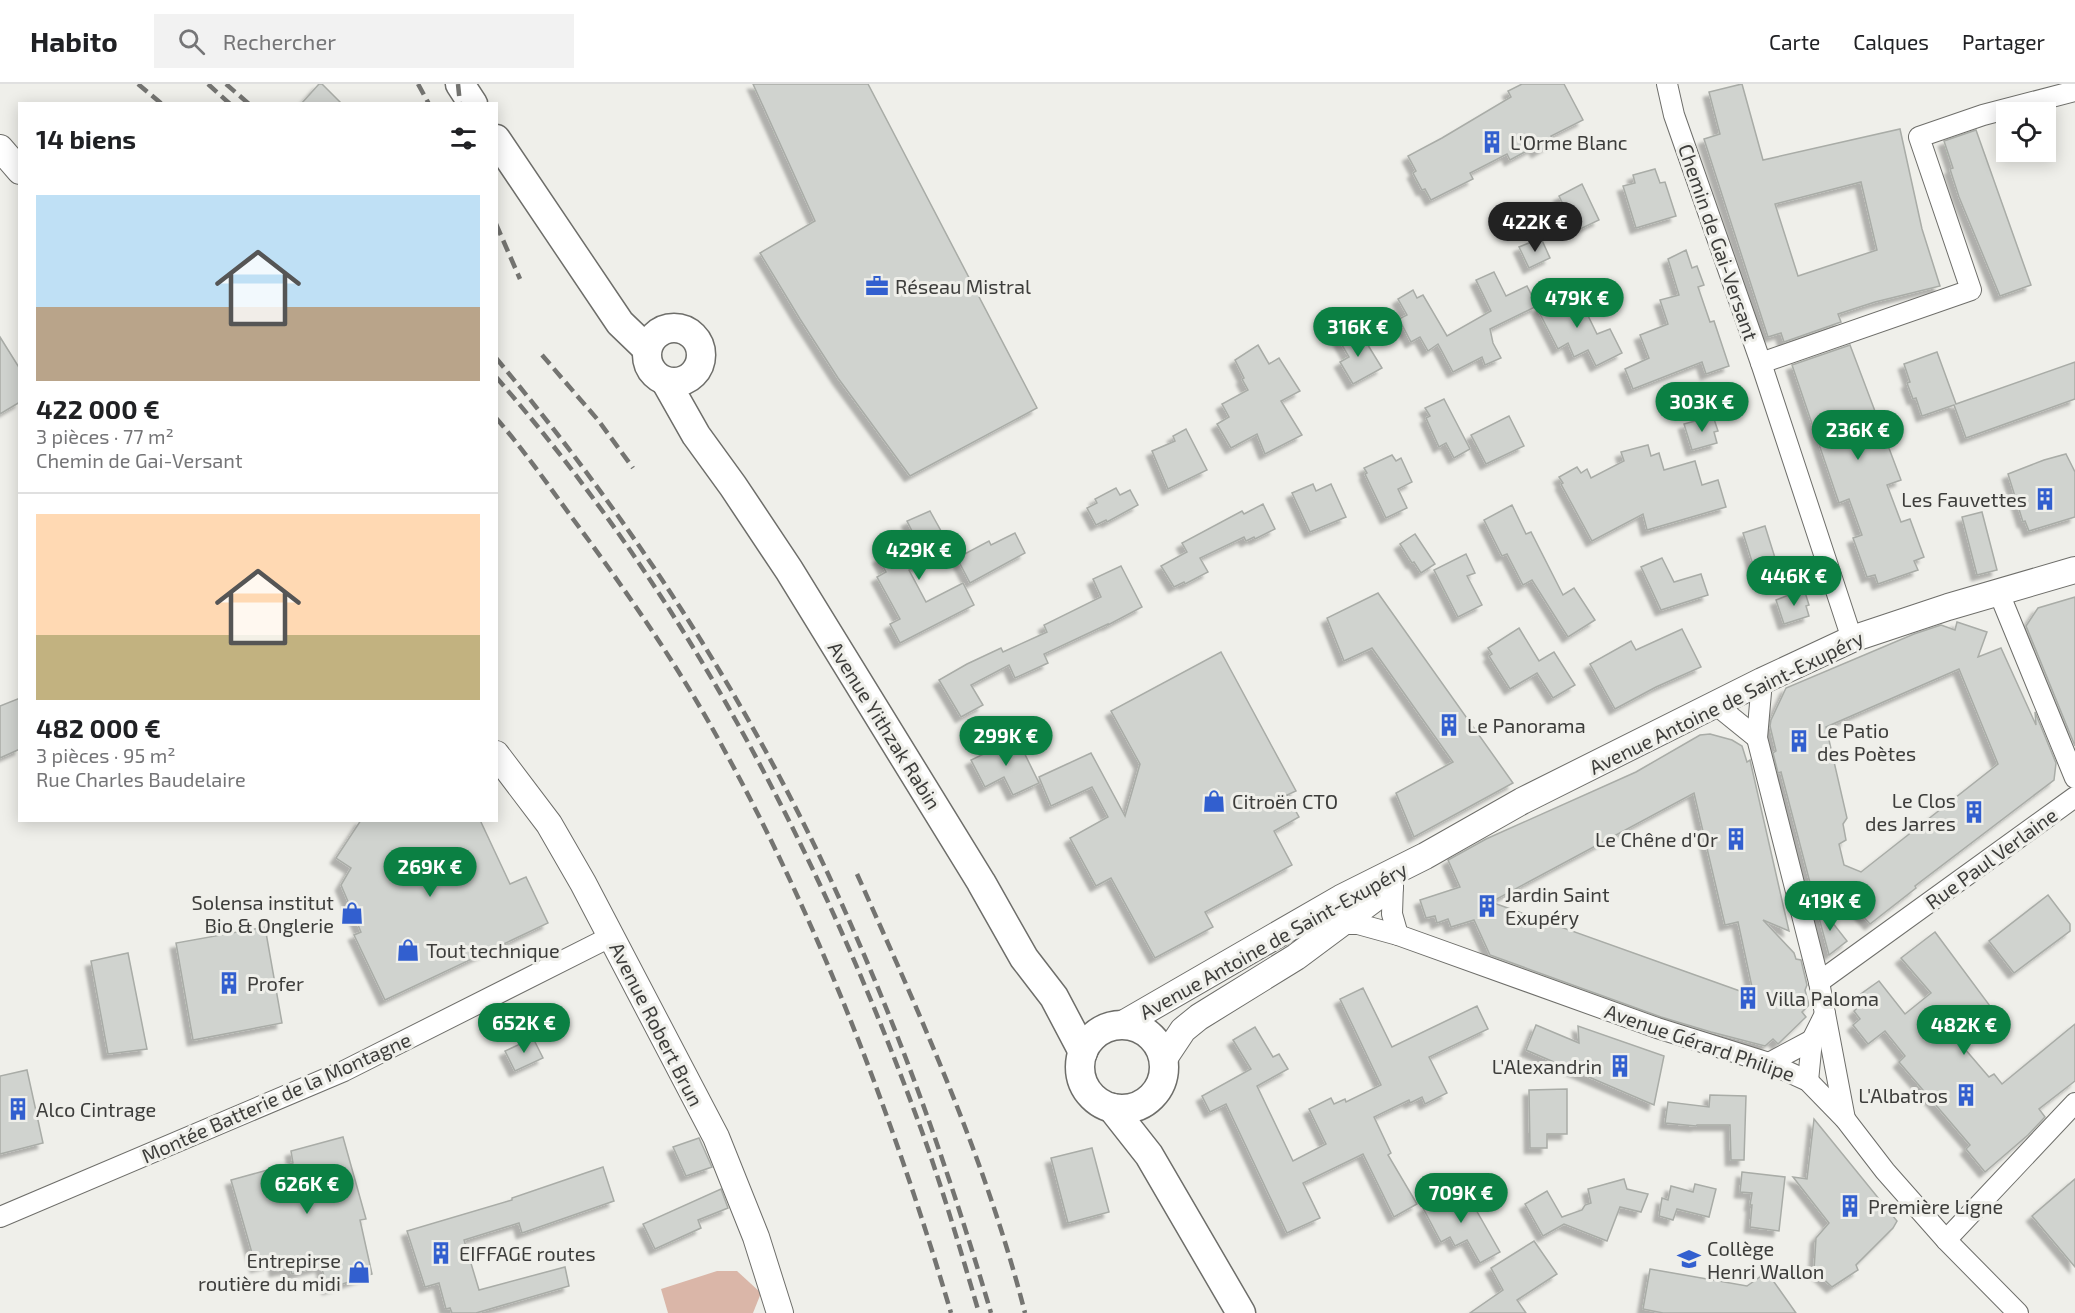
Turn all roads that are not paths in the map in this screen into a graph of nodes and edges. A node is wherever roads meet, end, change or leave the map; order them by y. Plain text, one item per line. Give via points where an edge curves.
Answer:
1 (460, 84) edge
2 (1668, 84) edge
3 (2075, 91) edge
4 (472, 102) edge
5 (498, 142) edge
6 (0, 148) edge
7 (18, 169) edge
8 (654, 340) junction
9 (1761, 363) junction
10 (679, 379) junction
11 (2075, 570) edge
12 (1999, 593) junction
13 (1852, 639) junction
14 (1762, 681) junction
15 (1715, 704) junction
16 (1757, 738) junction
17 (498, 757) edge
18 (2075, 778) edge
19 (2075, 797) edge
20 (1425, 856) junction
21 (1393, 884) junction
22 (1341, 923) junction
23 (1398, 935) junction
24 (612, 936) junction
25 (1278, 936) junction
26 (1819, 981) junction
27 (1054, 997) junction
28 (1825, 1014) junction
29 (1116, 1026) junction
30 (1812, 1040) junction
31 (1083, 1052) junction
32 (1163, 1060) junction
33 (1834, 1061) junction
34 (1769, 1063) junction
35 (1813, 1086) junction
36 (1149, 1100) junction
37 (2075, 1102) edge
38 (1112, 1108) junction
39 (1845, 1119) junction
40 (1149, 1155) junction
41 (0, 1217) edge
42 (1946, 1240) junction
43 (780, 1313) edge
44 (1241, 1313) edge
45 (2018, 1313) edge

1 - 4 main road
2 - 9 street, Chemin de Gai-Versant via 1674,115
3 - 9 street via 1920,136 1971,290
5 - 8 main road via 620,323
6 - 7 street
8 - 10 main road via 648,365 655,375
8 - 10 main road via 675,327 689,332 698,341 701,357 697,371
9 - 13 street, Chemin de Gai-Versant
10 - 27 main road, Avenue Yithzak Rabin via 712,455 789,570 1024,958
11 - 12 street, Avenue Antoine de Saint-Exupéry
12 - 13 street, Avenue Antoine de Saint-Exupéry
12 - 18 street
13 - 14 street, Avenue Antoine de Saint-Exupéry
14 - 15 street, Avenue Antoine de Saint-Exupéry
14 - 16 street
15 - 16 street
15 - 20 street, Avenue Antoine de Saint-Exupéry via 1522,801
16 - 26 street
17 - 24 street, Avenue Robert Brun via 549,824
19 - 26 street, Rue Paul Verlaine
20 - 21 street, Avenue Antoine de Saint-Exupéry
20 - 25 street, Avenue Antoine de Saint-Exupéry via 1341,898
21 - 22 street, Avenue Antoine de Saint-Exupéry
21 - 23 street via 1392,914
22 - 23 street, Avenue Gérard Philipe
22 - 25 street, Avenue Gérard Philipe via 1311,926
22 - 32 street, Avenue Antoine de Saint-Exupéry via 1296,957 1199,1017 1183,1030
23 - 34 street, Avenue Gérard Philipe via 1658,1028
24 - 41 street, Montée Batterie de la Montagne via 344,1071
24 - 43 street, Avenue Robert Brun via 716,1137 756,1238
25 - 29 street, Avenue Antoine de Saint-Exupéry
26 - 28 street
27 - 29 main road, Avenue Yithzak Rabin
27 - 31 main road, Avenue Yithzak Rabin
28 - 30 street
28 - 33 street
29 - 31 main road via 1094,1036
29 - 32 main road via 1136,1028 1149,1035
30 - 34 street
30 - 35 street
31 - 38 main road via 1080,1066 1088,1092
32 - 36 main road via 1163,1075
33 - 35 street
33 - 39 street
34 - 35 street, Avenue Gérard Philipe
35 - 39 street, Avenue Gérard Philipe
36 - 38 main road via 1125,1109
36 - 40 main road
37 - 42 street
38 - 40 main road
39 - 42 street, Avenue Gérard Philipe
40 - 44 main road
42 - 45 street, Avenue Gérard Philipe

